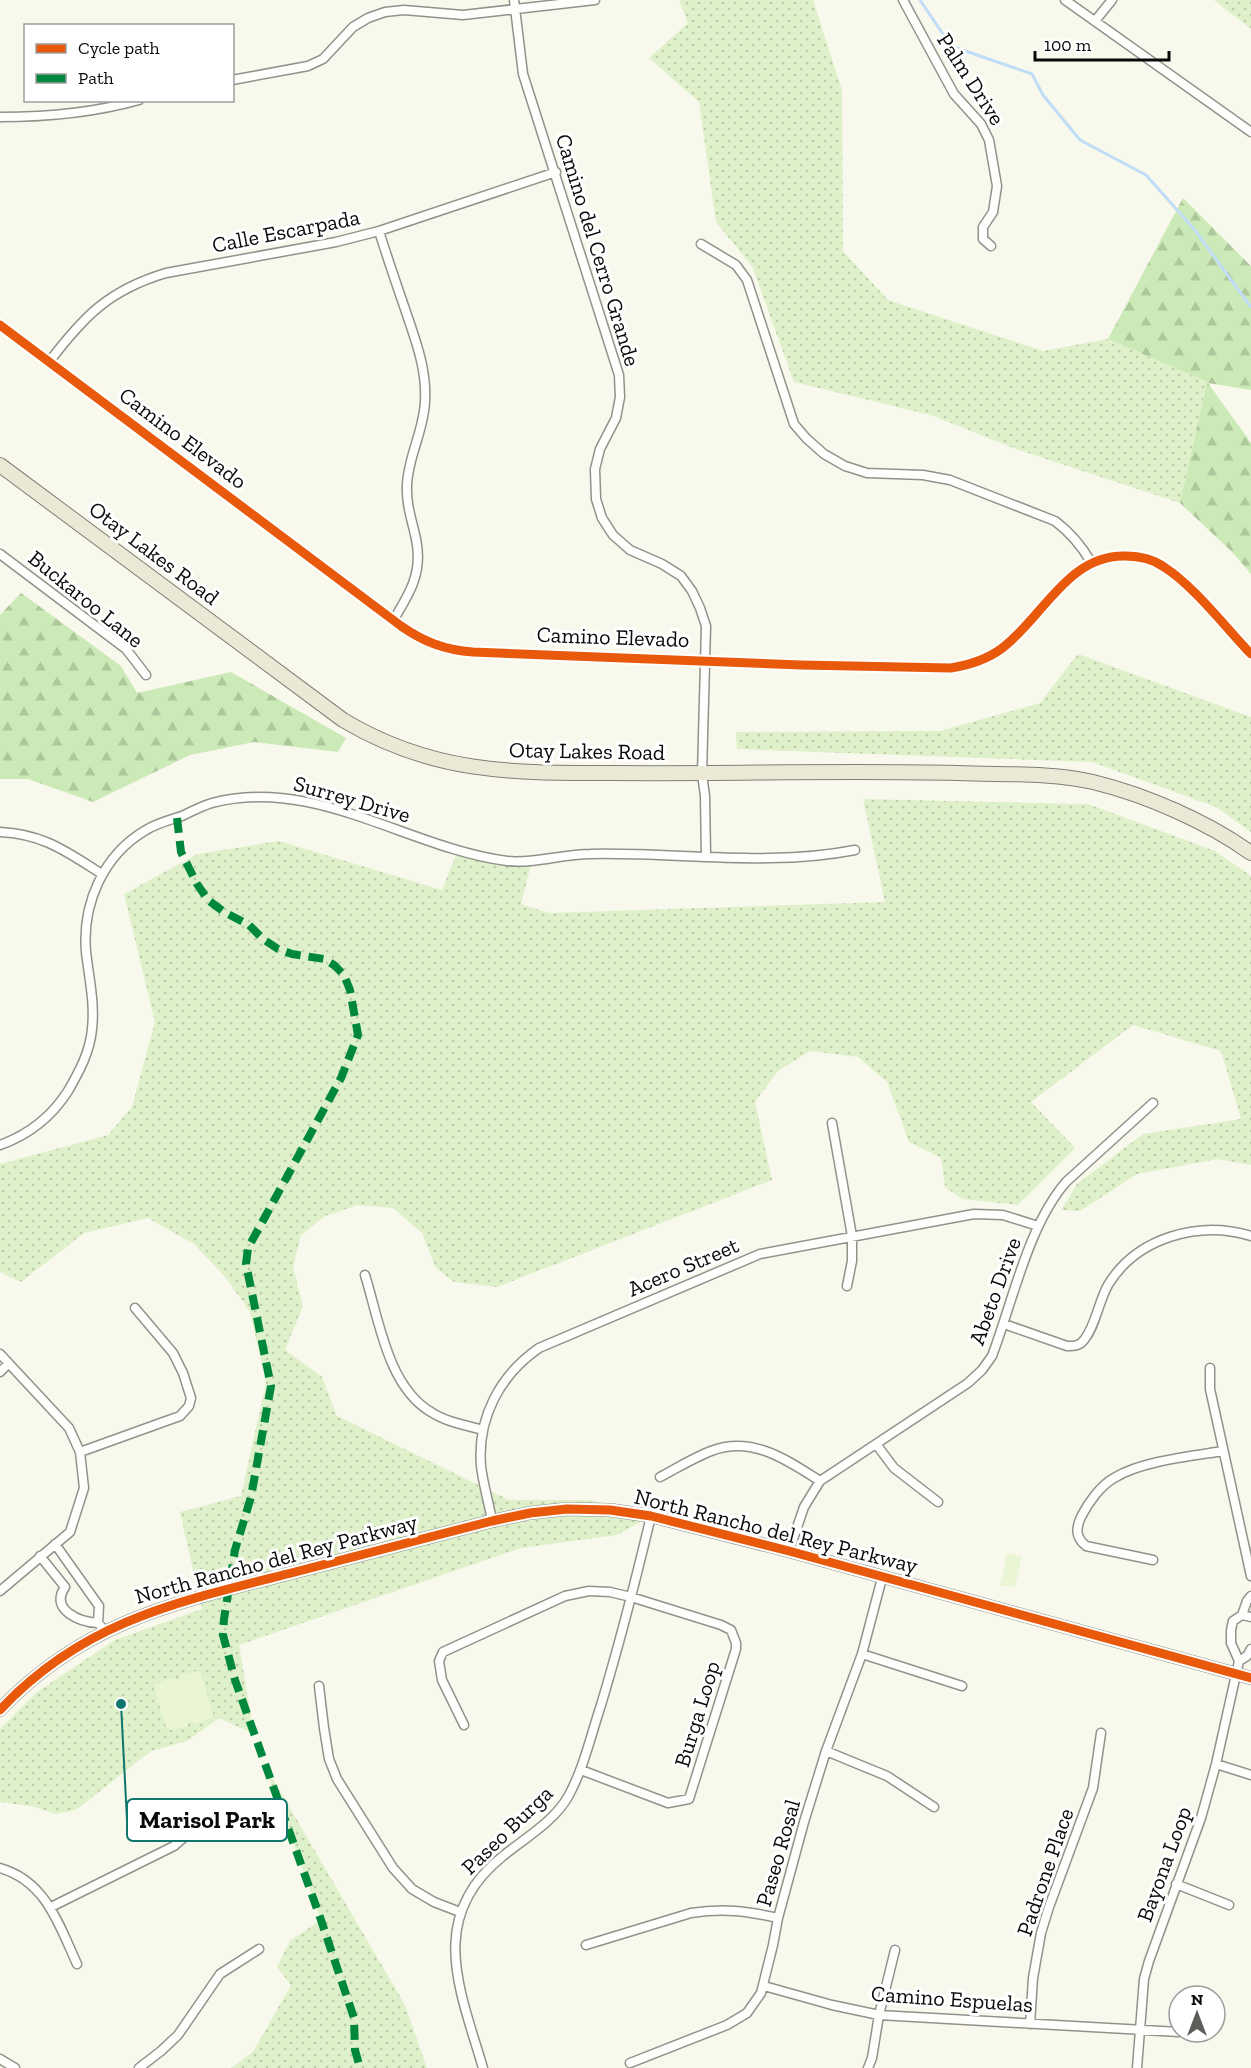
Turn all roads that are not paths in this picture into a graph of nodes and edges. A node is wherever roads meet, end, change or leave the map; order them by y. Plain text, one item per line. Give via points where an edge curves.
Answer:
1 (514, 0) edge
2 (595, 0) edge
3 (903, 0) edge
4 (1065, 0) edge
5 (1112, 0) edge
6 (516, 10) junction
7 (1095, 21) junction
8 (234, 80) edge
9 (130, 102) edge
10 (0, 117) edge
11 (1251, 132) edge
12 (555, 172) junction
13 (379, 231) junction
14 (701, 244) dead end
15 (991, 246) dead end
16 (0, 326) edge
17 (49, 362) junction
18 (0, 465) edge
19 (0, 554) edge
20 (1090, 562) junction
21 (394, 619) junction
22 (1251, 654) edge
23 (706, 660) junction
24 (146, 675) dead end
25 (702, 774) junction
26 (0, 832) edge
27 (855, 850) dead end
28 (1251, 853) edge
29 (706, 856) junction
30 (102, 874) junction
31 (1153, 1103) dead end
32 (832, 1123) dead end
33 (0, 1145) edge
34 (1038, 1226) junction
35 (852, 1236) junction
36 (1251, 1236) edge
37 (365, 1275) dead end
38 (847, 1286) dead end
39 (135, 1308) dead end
40 (1004, 1324) junction
41 (0, 1354) edge
42 (8, 1364) junction
43 (1210, 1368) dead end
44 (0, 1372) edge
45 (483, 1430) junction
46 (876, 1444) junction
47 (1223, 1451) junction
48 (80, 1452) junction
49 (660, 1477) dead end
50 (820, 1481) junction
51 (938, 1502) dead end
52 (651, 1516) junction
53 (492, 1521) junction
54 (55, 1544) junction
55 (789, 1551) junction
56 (40, 1556) junction
57 (1153, 1560) dead end
58 (79, 1576) junction
59 (1251, 1576) edge
60 (882, 1578) junction
61 (65, 1587) junction
62 (0, 1590) edge
63 (1251, 1596) edge
64 (631, 1597) junction
65 (1247, 1616) edge
66 (101, 1627) junction
67 (1251, 1649) edge
68 (862, 1654) junction
69 (1239, 1661) junction
70 (1236, 1673) junction
71 (1251, 1678) edge
72 (319, 1686) dead end
73 (962, 1686) dead end
74 (0, 1710) edge
75 (464, 1725) dead end
76 (1101, 1733) dead end
77 (826, 1752) junction
78 (1216, 1764) junction
79 (581, 1770) junction
80 (1251, 1775) edge
81 (934, 1807) dead end
82 (197, 1826) dead end
83 (0, 1868) edge
84 (1176, 1884) junction
85 (1229, 1905) dead end
86 (51, 1907) junction
87 (460, 1912) junction
88 (778, 1918) junction
89 (586, 1945) dead end
90 (259, 1949) dead end
91 (895, 1950) dead end
92 (77, 1964) dead end
93 (764, 1986) junction
94 (879, 2015) junction
95 (1030, 2024) junction
96 (1140, 2030) junction
97 (1167, 2031) edge
98 (0, 2059) edge
99 (630, 2063) dead end
100 (15, 2068) edge
101 (139, 2068) edge
102 (483, 2068) edge
103 (868, 2068) edge
104 (1137, 2068) edge

1 - 6 street, Camino del Cerro Grande
2 - 6 street
3 - 15 street, Palm Drive via 954,94 981,124 989,140 997,186 993,212 983,227 983,239
4 - 7 street
5 - 7 street
6 - 8 street via 463,15 385,12 353,27 322,60
6 - 12 street, Camino del Cerro Grande via 523,74
7 - 11 street
9 - 10 street via 75,114
12 - 13 street, Calle Escarpada
12 - 23 street, Camino del Cerro Grande via 619,375 616,418 595,469 599,509 613,535 630,550 662,564 687,584 704,617
13 - 17 street, Calle Escarpada via 150,278 114,296 89,315
13 - 21 street via 425,384 424,419 407,484 417,565 414,586
14 - 20 street via 736,265 747,280 794,424 814,446 856,470 950,480 1055,521 1080,544
16 - 17 street, Camino Elevado
17 - 21 street, Camino Elevado
18 - 25 main road, Otay Lakes Road via 343,720 390,745 443,762 483,769
19 - 24 street, Buckaroo Lane via 126,649
20 - 22 street, Camino Elevado via 1129,556 1164,566
20 - 23 street, Camino Elevado via 1072,575 1006,645 982,660 961,666
21 - 23 street, Camino Elevado via 425,641 456,651
23 - 25 street, Camino del Cerro Grande
25 - 28 main road, Otay Lakes Road via 924,772 1047,776 1091,782 1168,807
25 - 29 street, Camino del Cerro Grande
26 - 30 street via 52,843
27 - 29 street, Surrey Drive via 789,858
29 - 30 street, Surrey Drive via 590,854 510,861 459,850 299,800 251,797 211,803 149,827 123,848
30 - 33 street, Surrey Drive via 86,922 92,1030 86,1054 55,1108 30,1131
31 - 34 street, Abeto Drive via 1066,1182
32 - 35 street
34 - 35 street, Acero Street via 1003,1215 974,1214
34 - 40 street, Abeto Drive
35 - 38 street
35 - 45 street, Acero Street via 760,1254 550,1342 509,1373
36 - 40 street via 1218,1230 1194,1231 1153,1244 1110,1282 1085,1339 1077,1346
37 - 45 street via 394,1371 403,1387 431,1413
39 - 48 street via 173,1353 191,1398 189,1406 180,1416
40 - 46 street, Abeto Drive via 982,1370
41 - 42 street
42 - 44 street
42 - 48 street via 69,1428
43 - 47 street via 1210,1389
45 - 53 street, Acero Street via 481,1466
46 - 50 street, Abeto Drive
46 - 51 street via 894,1468
47 - 57 street via 1121,1474 1103,1486 1085,1509 1077,1530 1086,1546
47 - 59 street
48 - 54 street via 84,1488 70,1532
49 - 50 street via 713,1450 742,1446 779,1456
50 - 55 street, Abeto Drive via 804,1507
52 - 53 street, North Rancho del Rey Parkway via 567,1509
52 - 55 street, North Rancho del Rey Parkway
52 - 64 street, Paseo Burga
53 - 66 street, North Rancho del Rey Parkway via 175,1603
54 - 56 street
54 - 58 street
55 - 60 street, North Rancho del Rey Parkway
56 - 61 street
56 - 62 street
58 - 61 street
58 - 66 street via 99,1606
60 - 68 street, Paseo Rosal
60 - 70 street, North Rancho del Rey Parkway
61 - 66 street via 61,1598 69,1614
63 - 65 street
64 - 75 street via 599,1591 572,1593 443,1652 439,1661 442,1680
64 - 79 street, Paseo Burga
64 - 79 street, Burga Loop via 721,1625 731,1630 736,1649 689,1799 668,1803
65 - 69 street via 1233,1621 1230,1630
66 - 74 street, North Rancho del Rey Parkway
67 - 69 street
68 - 73 street
68 - 77 street, Paseo Rosal
69 - 70 street, Bayona Loop
70 - 71 street, North Rancho del Rey Parkway
70 - 78 street, Bayona Loop
72 - 87 street via 329,1759 337,1779 393,1868 412,1889
76 - 95 street, Padrone Place via 1093,1788 1041,1933
77 - 81 street via 887,1776
77 - 88 street, Paseo Rosal
78 - 80 street
78 - 84 street, Bayona Loop
79 - 87 street, Paseo Burga via 556,1813 486,1869
82 - 86 street via 174,1846
83 - 86 street via 32,1885
84 - 85 street
84 - 96 street, Bayona Loop via 1144,1979
86 - 92 street
87 - 102 street, Paseo Burga via 454,1942 456,1971
88 - 89 street via 742,1910 704,1911
88 - 93 street, Paseo Rosal
90 - 101 street via 220,1974 178,2035
91 - 94 street
93 - 94 street, Camino Espuelas
93 - 99 street, Paseo Rosal via 753,2007 733,2022
94 - 95 street, Camino Espuelas
94 - 103 street
95 - 96 street, Camino Espuelas
96 - 97 street, Camino Espuelas
96 - 104 street, Bayona Loop
98 - 100 street

